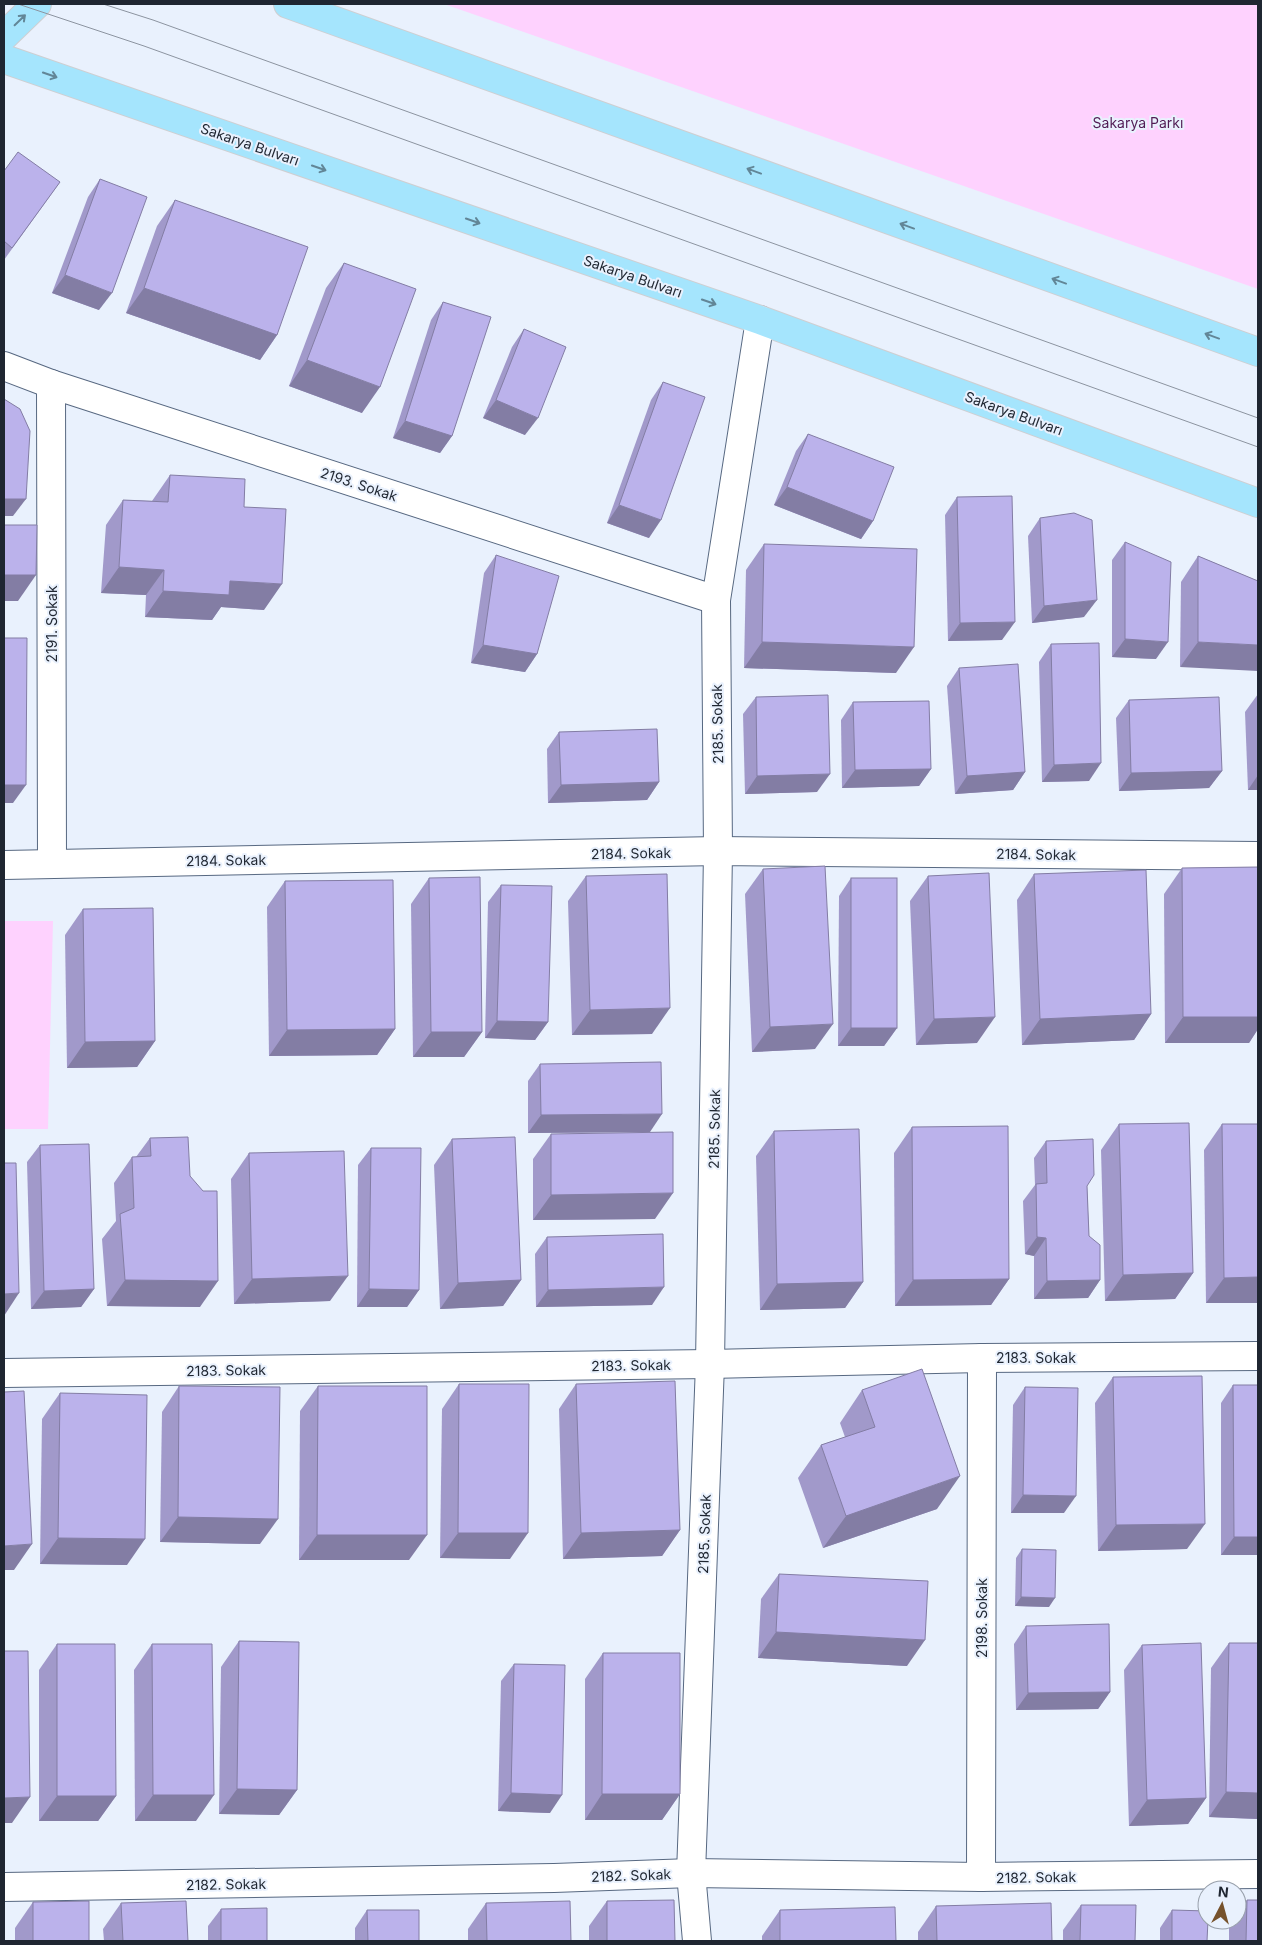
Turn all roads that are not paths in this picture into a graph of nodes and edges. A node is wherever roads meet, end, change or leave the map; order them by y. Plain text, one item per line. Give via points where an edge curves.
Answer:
1 (37, 4) edge
2 (288, 4) edge
3 (4, 36) edge
4 (4, 59) edge
5 (760, 320) junction
6 (1258, 352) edge
7 (4, 366) edge
8 (51, 384) junction
9 (1258, 503) edge
10 (716, 600) junction
11 (718, 851) junction
12 (1258, 856) edge
13 (52, 863) junction
14 (4, 865) edge
15 (1258, 1356) edge
16 (982, 1358) junction
17 (710, 1364) junction
18 (4, 1373) edge
19 (691, 1873) junction
20 (1258, 1874) edge
21 (981, 1878) junction
22 (4, 1887) edge
23 (697, 1941) edge

3 -> 1 main road
6 -> 2 main road
4 -> 5 main road, Sakarya Bulvarı
5 - 9 main road, Sakarya Bulvarı
5 - 10 street, 2185. Sokak
7 - 8 street, 2193. Sokak
8 - 10 street, 2193. Sokak
8 - 13 street, 2191. Sokak
10 - 11 street, 2185. Sokak
11 - 12 street, 2184. Sokak
11 - 13 street, 2184. Sokak
11 - 17 street, 2185. Sokak
13 - 14 street, 2184. Sokak
15 - 16 street, 2183. Sokak
16 - 17 street, 2183. Sokak
16 - 21 street, 2198. Sokak
17 - 18 street, 2183. Sokak
17 - 19 street, 2185. Sokak
19 - 21 street, 2182. Sokak
19 - 22 street, 2182. Sokak
19 - 23 street, 2185. Sokak
20 - 21 street, 2182. Sokak

